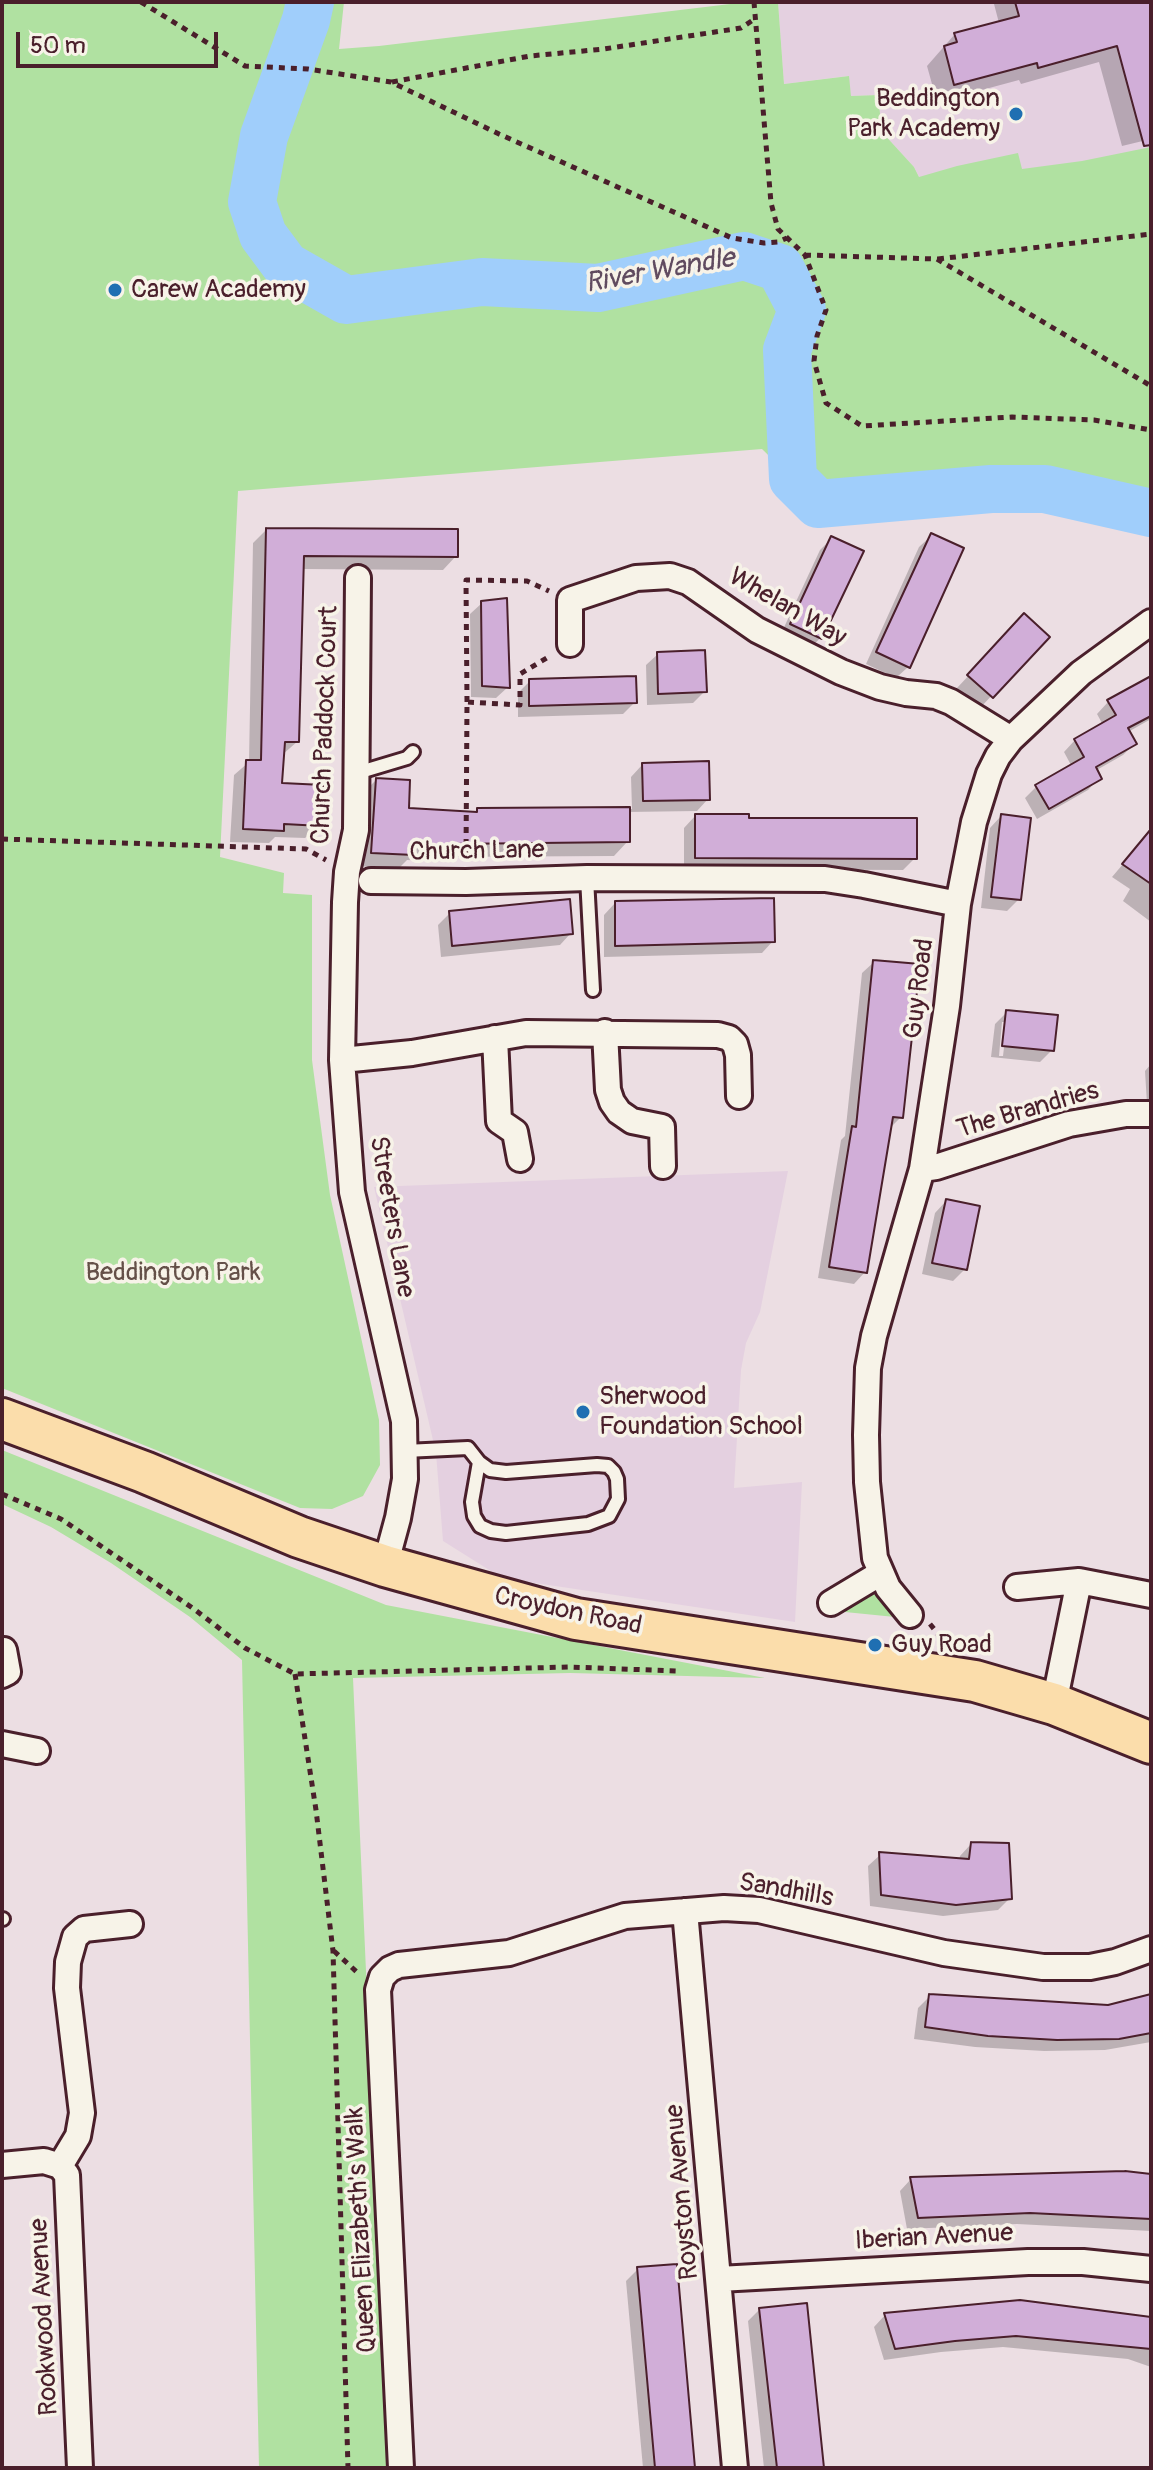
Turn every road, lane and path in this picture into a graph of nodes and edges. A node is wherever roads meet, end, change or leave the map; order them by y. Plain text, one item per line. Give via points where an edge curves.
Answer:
1 (141, 2) edge
2 (754, 2) edge
3 (756, 18) junction
4 (391, 82) junction
5 (1151, 234) edge
6 (787, 238) junction
7 (805, 255) junction
8 (937, 259) junction
9 (1151, 386) edge
10 (1151, 430) edge
11 (358, 578) dead end
12 (570, 600) junction
13 (1151, 622) edge
14 (570, 644) joint
15 (467, 702) junction
16 (1011, 739) junction
17 (413, 752) dead end
18 (357, 773) junction
19 (2, 839) edge
20 (347, 872) junction
21 (587, 878) junction
22 (371, 881) joint
23 (466, 882) junction
24 (958, 904) junction
25 (593, 990) dead end
26 (605, 1032) junction
27 (495, 1038) junction
28 (342, 1060) junction
29 (739, 1096) dead end
30 (1151, 1114) edge
31 (520, 1159) dead end
32 (663, 1166) dead end
33 (922, 1169) junction
34 (2, 1419) edge
35 (405, 1451) junction
36 (479, 1462) junction
37 (2, 1494) edge
38 (385, 1566) junction
39 (881, 1573) junction
40 (1079, 1581) junction
41 (1017, 1587) dead end
42 (1151, 1595) edge
43 (831, 1603) dead end
44 (907, 1612) joint
45 (2, 1652) edge
46 (689, 1671) dead end
47 (295, 1674) junction
48 (2, 1675) edge
49 (975, 1681) junction
50 (1054, 1704) junction
51 (1151, 1743) edge
52 (2, 1744) edge
53 (37, 1751) dead end
54 (685, 1911) junction
55 (130, 1924) dead end
56 (1151, 1949) edge
57 (378, 1990) joint
58 (2, 2165) edge
59 (60, 2166) junction
60 (1151, 2269) edge
61 (719, 2279) junction
62 (80, 2468) edge
63 (348, 2468) edge
64 (401, 2468) edge
65 (735, 2468) edge

1 - 4 path via 245,66
2 - 3 path
3 - 4 path via 741,28 530,56
3 - 6 path via 771,203 778,229
4 - 6 path via 732,238 764,243
5 - 8 path
6 - 7 path
7 - 8 path
7 - 10 path via 826,310 814,361 826,403 862,426 1012,417 1094,420
8 - 9 path
11 - 18 street, Church Paddock Court
12 - 14 street
12 - 15 path via 527,581 466,580
12 - 16 street, Whelan Way via 636,578 670,576 688,582 757,630 841,672 880,687 936,696
13 - 16 street, Guy Road via 1081,673
14 - 15 path via 520,674 520,705
15 - 23 path
16 - 24 street, Guy Road via 981,795
17 - 18 lane
18 - 20 street, Church Paddock Court via 356,830
19 - 20 path via 306,849
20 - 22 lane, Church Lane
20 - 28 street, Streeters Lane
21 - 23 street, Church Lane
21 - 24 street, Church Lane via 825,879
21 - 25 lane
22 - 23 street, Church Lane
24 - 33 street, Guy Road
26 - 27 street
26 - 29 street via 729,1038 738,1055
26 - 32 street via 612,1102 632,1121 662,1127
27 - 28 street
27 - 31 street via 499,1121 515,1132
28 - 35 street, Streeters Lane via 352,1192 401,1404
30 - 33 street, The Brandries via 1069,1124
33 - 39 street, Guy Road via 868,1368 867,1482
34 - 38 highway, Croydon Road
35 - 36 lane via 468,1448
35 - 38 street, Streeters Lane via 405,1479
36 - 36 lane via 506,1472 608,1466 617,1479 618,1499 609,1516 588,1524 491,1531 474,1516
37 - 47 path via 61,1519 245,1648
38 - 49 highway, Croydon Road via 576,1619
39 - 43 street
39 - 44 street, Guy Road
40 - 41 street
40 - 42 street
40 - 50 street
44 - 49 path via 917,1604
45 - 48 street via 8,1672
46 - 47 path via 569,1667
47 - 63 path via 333,1951
49 - 50 highway, Croydon Road
50 - 51 highway, Croydon Road
52 - 53 street
54 - 56 street, Sandhills via 759,1910 944,1953 1043,1967 1090,1967
54 - 57 street, Sandhills via 625,1916 509,1953 399,1965 382,1977
54 - 61 street, Royston Avenue
55 - 59 street via 84,1929 75,1937 67,1988 82,2113 78,2136
57 - 64 street, Queen Elizabeth's Walk
58 - 59 street via 44,2161
59 - 62 street, Rookwood Avenue via 67,2175
60 - 61 street, Iberian Avenue via 1028,2262
61 - 65 street, Royston Avenue

